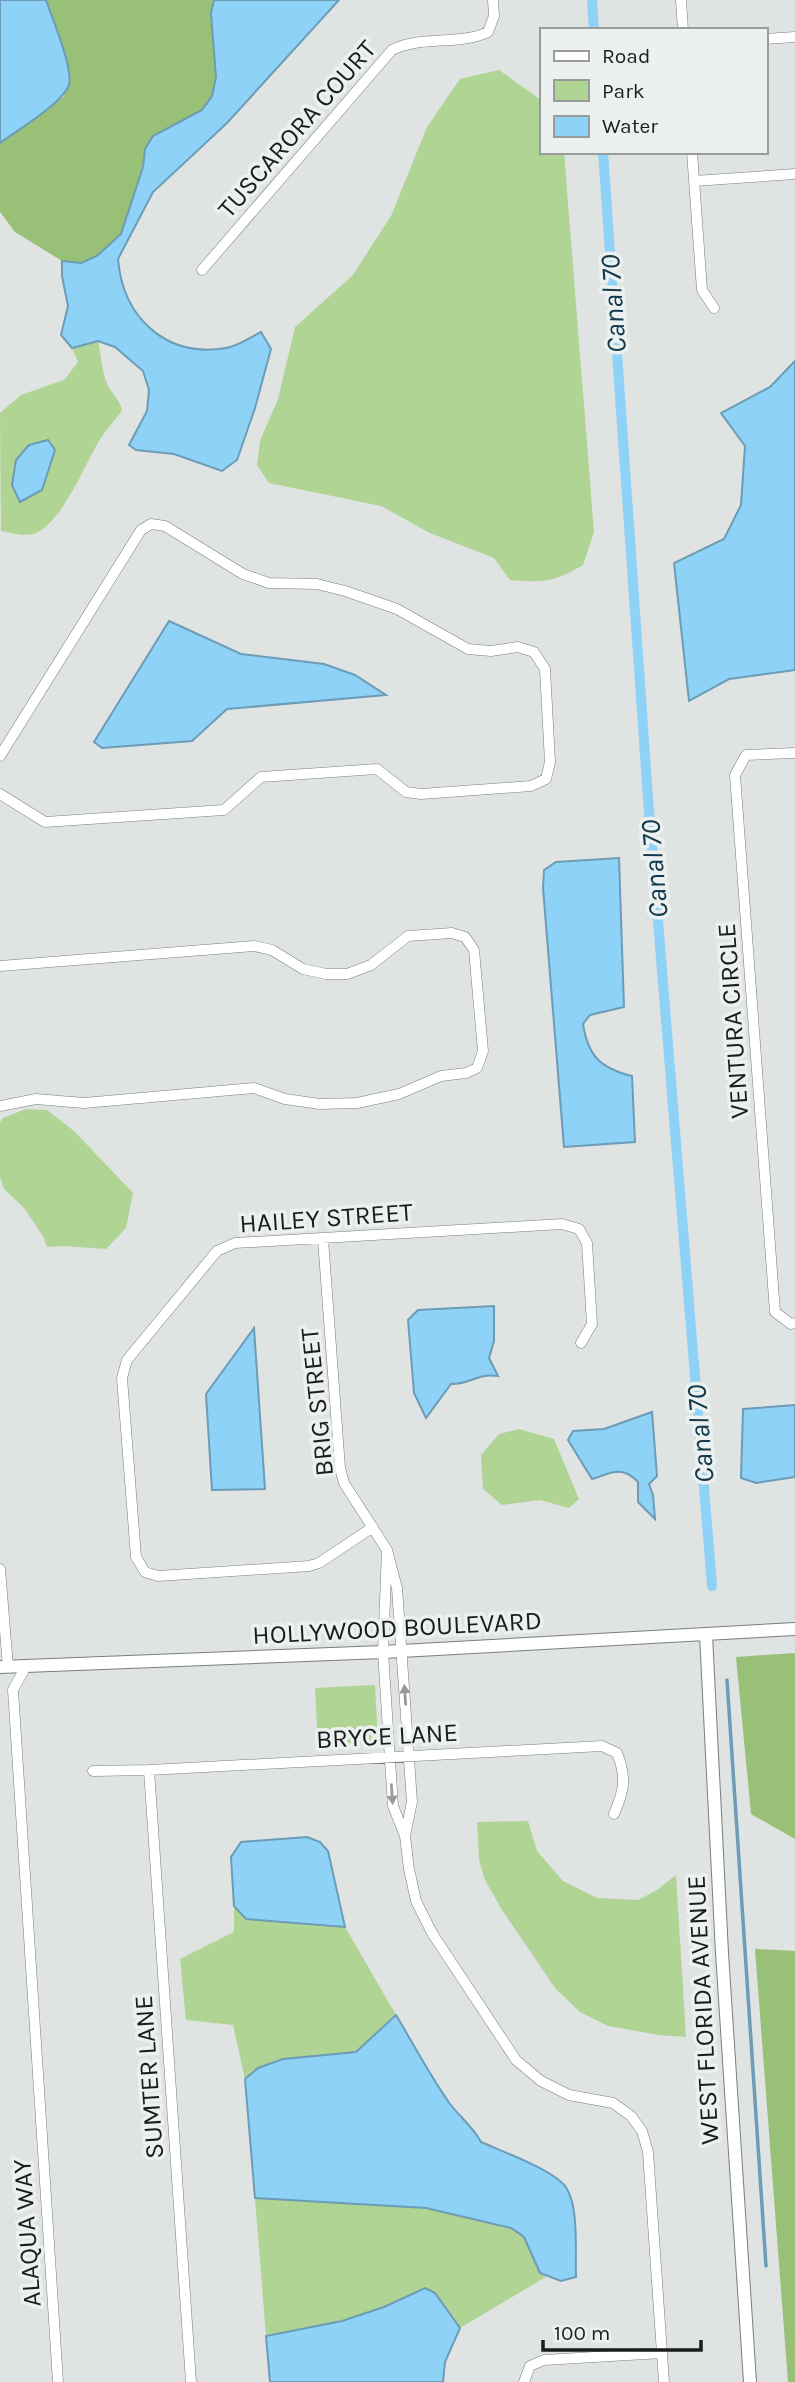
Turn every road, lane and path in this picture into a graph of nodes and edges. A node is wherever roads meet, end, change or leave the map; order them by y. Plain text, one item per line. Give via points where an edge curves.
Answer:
1 (493, 0) edge
2 (681, 0) edge
3 (683, 28) edge
4 (795, 37) edge
5 (767, 39) edge
6 (692, 154) edge
7 (795, 174) edge
8 (694, 181) junction
9 (202, 270) dead end
10 (714, 308) dead end
11 (795, 752) edge
12 (0, 756) edge
13 (0, 794) edge
14 (0, 966) edge
15 (0, 1106) edge
16 (323, 1239) junction
17 (795, 1323) edge
18 (581, 1343) dead end
19 (373, 1527) junction
20 (387, 1550) junction
21 (0, 1569) edge
22 (795, 1629) edge
23 (706, 1634) junction
24 (402, 1651) junction
25 (383, 1652) junction
26 (26, 1666) junction
27 (4, 1667) edge
28 (390, 1756) junction
29 (408, 1756) junction
30 (149, 1770) junction
31 (93, 1771) dead end
32 (614, 1814) dead end
33 (405, 1836) junction
34 (662, 2353) junction
35 (58, 2382) edge
36 (191, 2382) edge
37 (524, 2382) edge
38 (664, 2382) edge
39 (750, 2382) edge

1 - 9 street, TUSCARORA COURT via 488,32 475,38 406,42 392,50
2 - 3 street
4 - 5 street
6 - 8 street
7 - 8 street
8 - 10 street via 702,290
11 - 17 street, VENTURA CIRCLE via 746,755 735,775 775,1312
12 - 13 street via 141,530 151,524 165,526 243,574 269,583 317,584 345,591 397,609 468,649 518,647 534,652 545,669 550,762 546,779 531,786 421,794 406,792 377,769 261,777 224,810 45,822
14 - 15 street via 254,946 272,950 303,969 347,974 371,965 408,936 452,933 465,937 474,950 483,1051 477,1068 466,1073 441,1076 399,1094 357,1103 308,1102 254,1088 84,1103 36,1099
16 - 18 street, HAILEY STREET via 562,1224 579,1229 587,1243 592,1324
16 - 19 street, BRIG STREET via 340,1468 344,1483
16 - 19 street, HAILEY STREET via 235,1243 217,1251 127,1360 122,1378 136,1557 145,1572 158,1576 309,1566
19 - 20 street, BRIG STREET
20 - 24 street, BRIG STREET via 397,1588
20 - 25 street
21 - 27 street
22 - 23 street, HOLLYWOOD BOULEVARD
23 - 24 street, HOLLYWOOD BOULEVARD
23 - 39 street, WEST FLORIDA AVENUE
24 - 25 street, HOLLYWOOD BOULEVARD
29 -> 24 street, BRIG STREET
25 - 26 street, HOLLYWOOD BOULEVARD
25 - 28 street
26 - 27 street, HOLLYWOOD BOULEVARD
26 - 35 street, ALAQUA WAY via 13,1690
28 - 29 street, BRYCE LANE
28 - 30 street, BRYCE LANE
28 -> 33 street via 393,1805
29 - 32 street, BRYCE LANE via 602,1746 617,1753 622,1765 623,1792
29 - 33 street, BRIG STREET via 412,1802
30 - 31 street, BRYCE LANE
30 - 36 street, SUMTER LANE
33 - 34 street via 416,1901 516,2060 541,2081 569,2095 613,2104 642,2131 648,2152
34 - 37 street via 544,2360 530,2366
34 - 38 street

